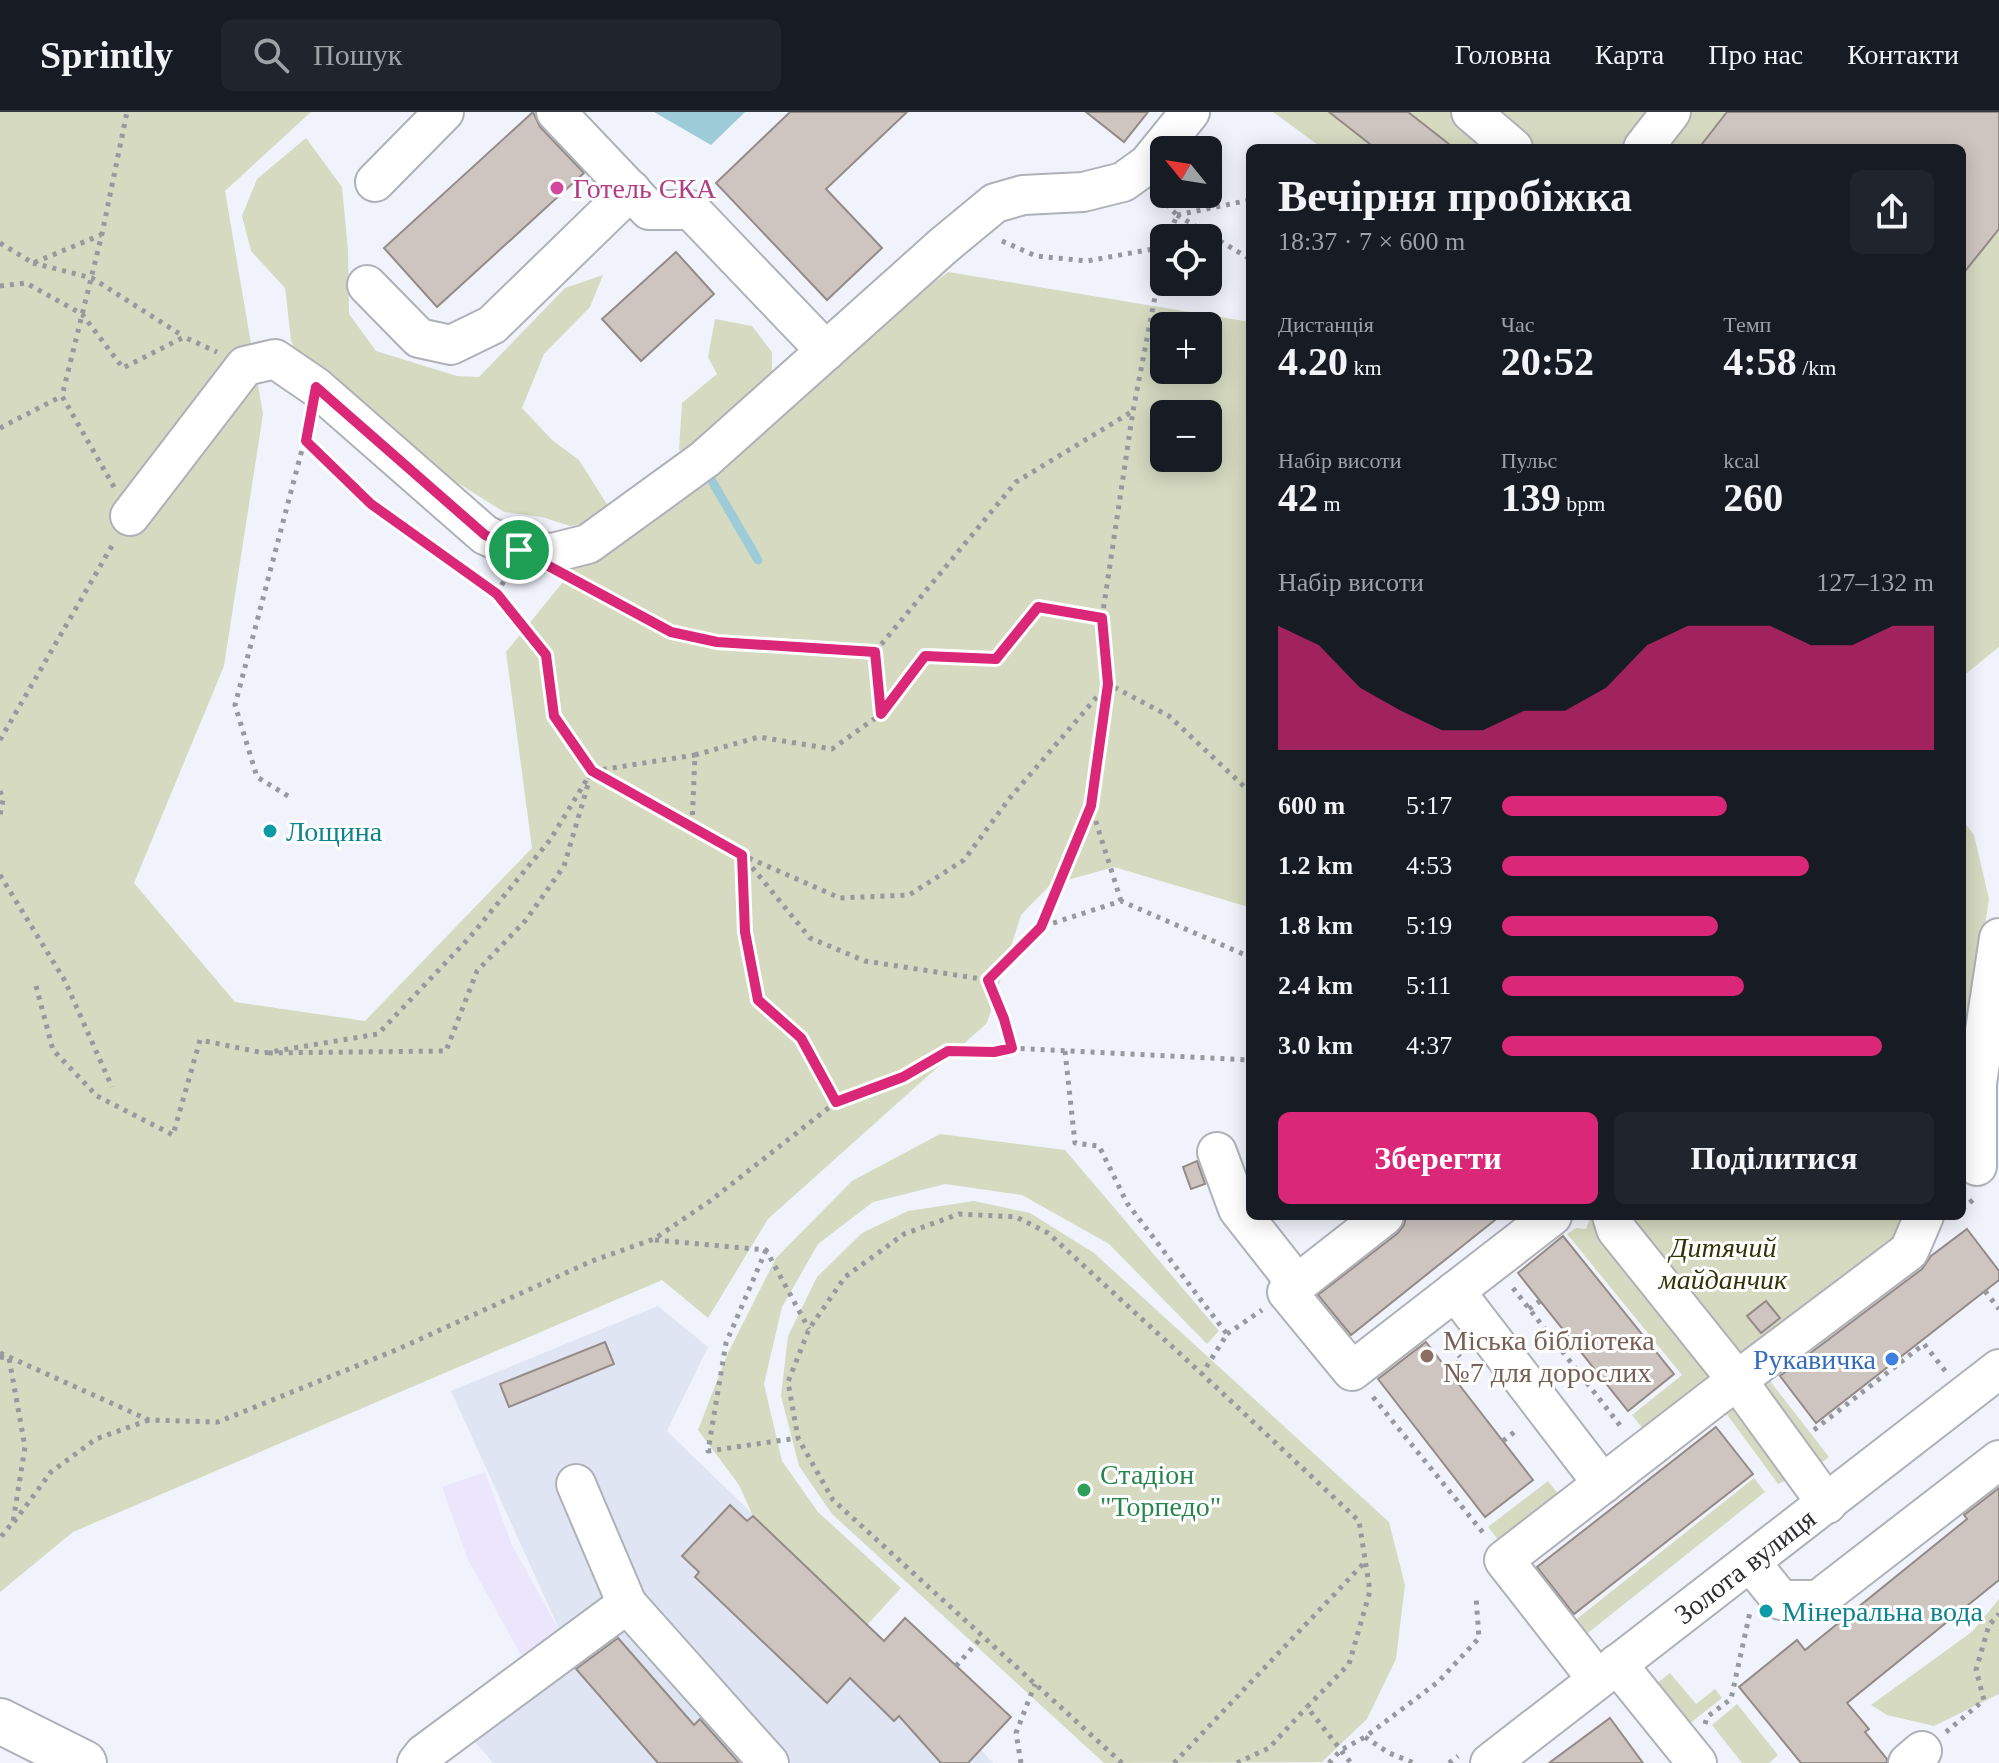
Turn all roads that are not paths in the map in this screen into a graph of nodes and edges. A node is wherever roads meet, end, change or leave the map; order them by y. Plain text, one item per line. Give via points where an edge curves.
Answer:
1 (444, 112) edge
2 (556, 112) edge
3 (1190, 112) edge
4 (1471, 112) edge
5 (1671, 112) edge
6 (1508, 144) edge
7 (1646, 144) edge
8 (375, 182) dead end
9 (631, 190) junction
10 (367, 285) dead end
11 (826, 351) junction
12 (130, 516) road end
13 (1999, 938) edge
14 (1217, 1152) dead end
15 (1982, 1178) edge
16 (1379, 1220) edge
17 (1547, 1220) edge
18 (1606, 1220) edge
19 (1922, 1220) edge
20 (1292, 1288) junction
21 (1455, 1291) junction
22 (1999, 1369) edge
23 (1737, 1380) junction
24 (1999, 1460) edge
25 (576, 1484) dead end
26 (1603, 1484) junction
27 (1827, 1504) junction
28 (1751, 1563) junction
29 (627, 1604) junction
30 (1607, 1671) junction
31 (0, 1721) edge
32 (1532, 1750) edge
33 (84, 1763) edge
34 (417, 1763) edge
35 (769, 1763) edge
36 (1490, 1763) edge
37 (1697, 1763) edge

1 - 8 street
2 - 9 street
3 - 11 street via 1148,164 1123,182 995,203
4 - 6 street
5 - 7 street
9 - 10 street via 492,325 451,345 419,338
9 - 11 street via 649,210 691,210
11 - 12 street via 705,459 588,544 552,553 519,550 485,535 316,387 275,359 245,366
13 - 15 street via 1977,1083
14 - 20 street via 1238,1209
16 - 20 street
17 - 21 street
18 - 23 street
19 - 23 street via 1909,1251
20 - 21 street via 1352,1371
21 - 26 street
22 - 27 street, Золота вулиця
23 - 26 street
23 - 27 street
24 - 28 street via 1818,1600 1781,1600
25 - 29 street
26 - 30 street via 1504,1560
27 - 28 street, Золота вулиця
28 - 30 street, Золота вулиця
29 - 34 street
29 - 35 street
30 - 32 street, Золота вулиця
30 - 37 street
31 - 33 main road
32 - 36 street, Золота вулиця

